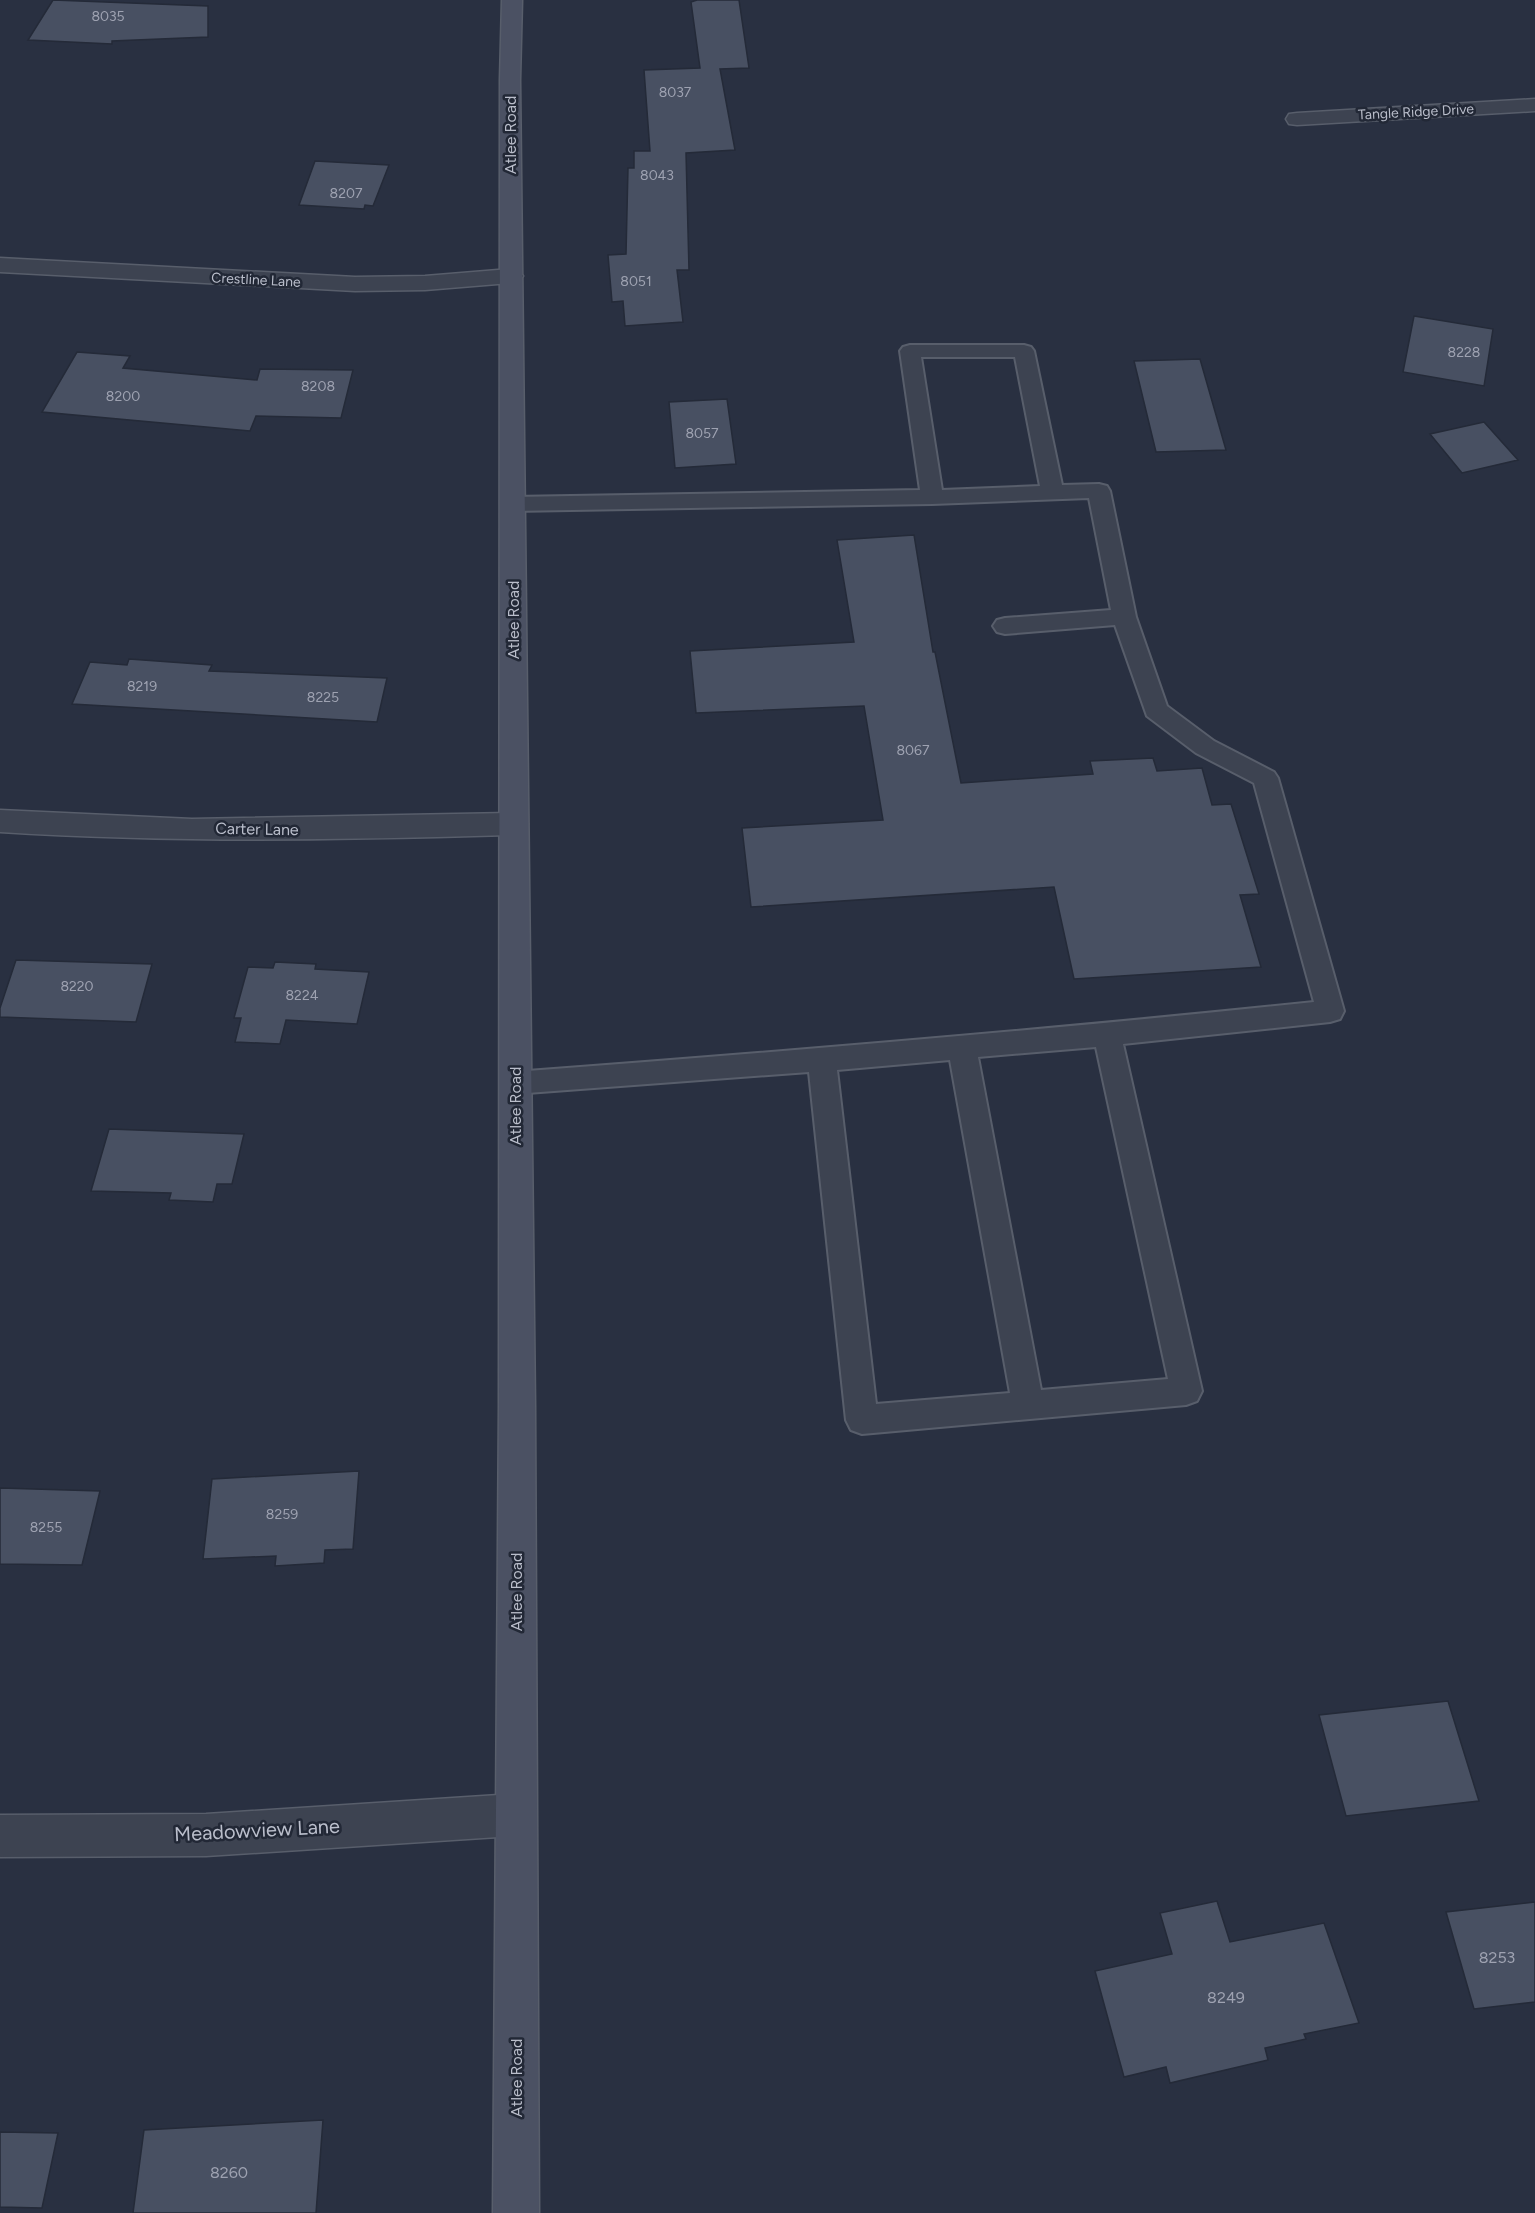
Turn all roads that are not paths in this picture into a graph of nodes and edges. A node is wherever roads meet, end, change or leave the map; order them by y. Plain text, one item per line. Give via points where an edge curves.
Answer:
1 (512, 0) edge
2 (1535, 105) edge
3 (1297, 119) dead end
4 (0, 266) edge
5 (512, 276) junction
6 (1052, 493) junction
7 (932, 497) junction
8 (512, 504) junction
9 (1124, 617) junction
10 (1005, 626) dead end
11 (0, 821) edge
12 (513, 824) junction
13 (1107, 1035) junction
14 (962, 1047) junction
15 (822, 1060) junction
16 (514, 1083) junction
17 (1028, 1406) junction
18 (514, 1815) junction
19 (0, 1836) edge
20 (516, 2213) edge

1 - 5 main road, Atlee Road
2 - 3 street, Tangle Ridge Drive
4 - 5 street, Crestline Lane via 355,284
5 - 8 main road, Atlee Road
6 - 7 lane
6 - 7 lane via 1024,351 910,351
6 - 9 lane via 1100,492
7 - 8 lane
8 - 12 main road, Atlee Road
9 - 10 lane
9 - 13 lane via 1156,710 1205,747 1265,778 1330,1011
11 - 12 street, Carter Lane via 300,830
12 - 16 main road, Atlee Road
13 - 14 lane
13 - 17 lane via 1186,1391
14 - 15 lane
14 - 17 lane
15 - 16 lane
15 - 17 lane via 862,1420
16 - 18 main road, Atlee Road
18 - 19 street, Meadowview Lane via 206,1835
18 - 20 main road, Atlee Road

